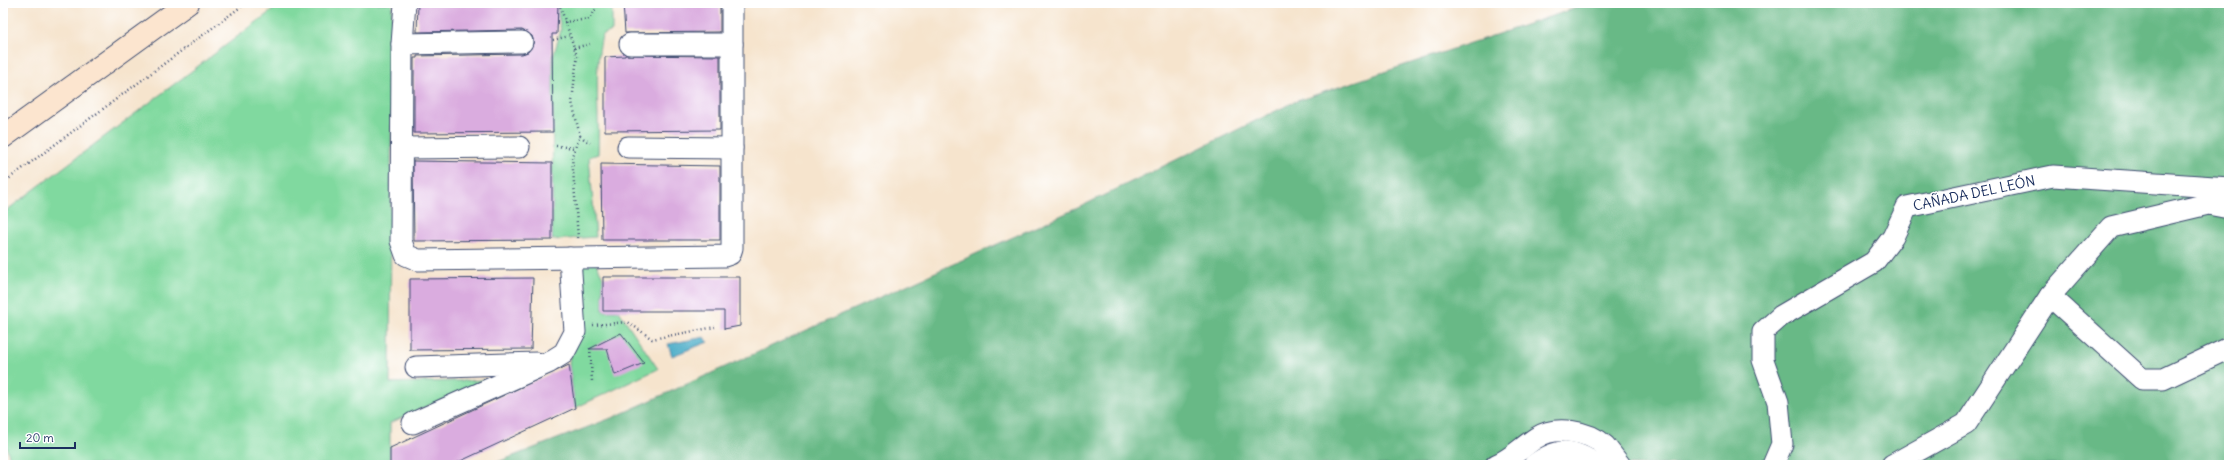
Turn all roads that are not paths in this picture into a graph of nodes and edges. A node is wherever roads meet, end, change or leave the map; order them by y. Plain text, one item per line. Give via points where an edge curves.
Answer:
1 (188, 3) edge
2 (405, 3) edge
3 (732, 3) edge
4 (522, 42) dead end
5 (402, 44) junction
6 (630, 44) dead end
7 (732, 44) junction
8 (3, 137) edge
9 (519, 147) dead end
10 (628, 147) dead end
11 (402, 148) junction
12 (732, 148) junction
13 (2229, 188) edge
14 (2229, 208) edge
15 (574, 258) junction
16 (2050, 296) junction
17 (2229, 348) edge
18 (548, 363) junction
19 (416, 367) dead end
20 (413, 423) dead end
21 (1496, 465) edge
22 (1534, 465) edge
23 (1598, 465) edge
24 (1620, 465) edge
25 (1773, 465) edge
26 (1892, 465) edge

1 - 8 street
2 - 5 street
3 - 7 street
4 - 5 street
5 - 11 street
6 - 7 street
7 - 12 street
9 - 11 street
10 - 12 street
11 - 15 street via 401,241 406,255 418,260
12 - 15 street via 730,254
13 - 25 street, CAÑADA DEL LEÓN via 2053,176 1907,207 1893,237 1874,262 1781,316 1763,332 1763,360 1778,402 1782,444
14 - 16 street via 2208,204 2111,227
15 - 18 street via 575,332 564,353
16 - 17 street via 2142,379 2163,379
16 - 26 street via 1966,424
18 - 19 street
18 - 20 street
21 - 24 street via 1506,461 1538,436 1556,431 1586,434 1604,446
22 - 23 street via 1560,451 1580,454

